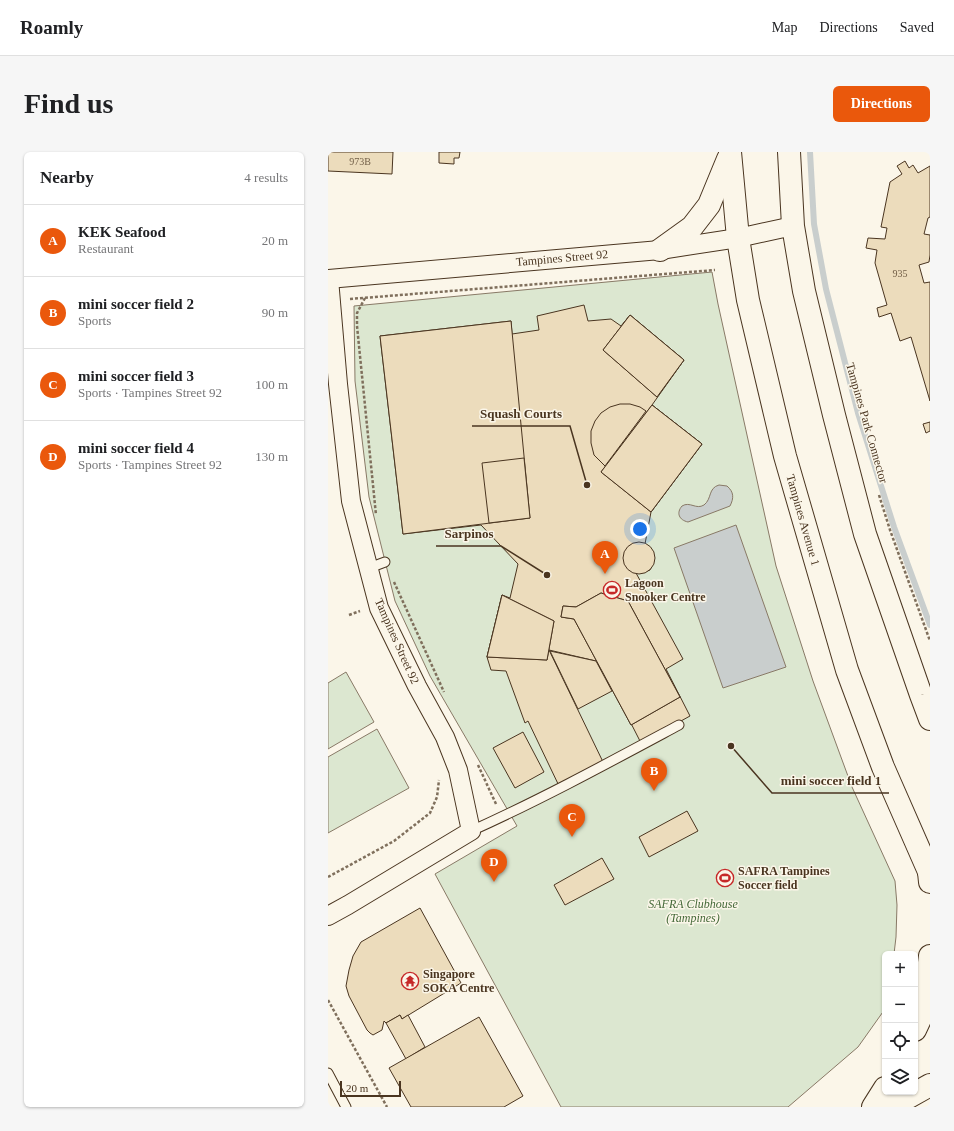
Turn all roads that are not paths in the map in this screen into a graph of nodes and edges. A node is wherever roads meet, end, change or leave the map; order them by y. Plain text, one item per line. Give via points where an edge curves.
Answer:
1 (730, 152) edge
2 (789, 152) edge
3 (793, 226) junction
4 (738, 238) junction
5 (660, 250) junction
6 (328, 279) edge
7 (930, 719) edge
8 (679, 725) dead end
9 (471, 831) junction
10 (930, 876) edge
11 (328, 916) edge
12 (930, 956) edge
13 (918, 1024) edge
14 (328, 1073) edge
15 (930, 1085) edge
16 (882, 1093) edge
17 (346, 1107) edge
18 (873, 1107) edge
19 (891, 1107) edge

1 - 4 main road, Tampines Avenue 1
1 - 5 main road via 709,205 692,227
2 - 3 main road
3 - 4 street, Tampines Street 92
3 - 7 main road via 806,299 866,534
4 - 5 street, Tampines Street 92
4 - 10 main road, Tampines Avenue 1 via 748,300 785,456 846,670 883,768
5 - 6 street, Tampines Street 92
6 - 9 street, Tampines Street 92 via 351,502 377,565 379,608 445,737 458,770
8 - 9 lane via 510,814
9 - 11 street
12 - 13 main road
14 - 17 lane
15 - 19 main road
16 - 18 main road

